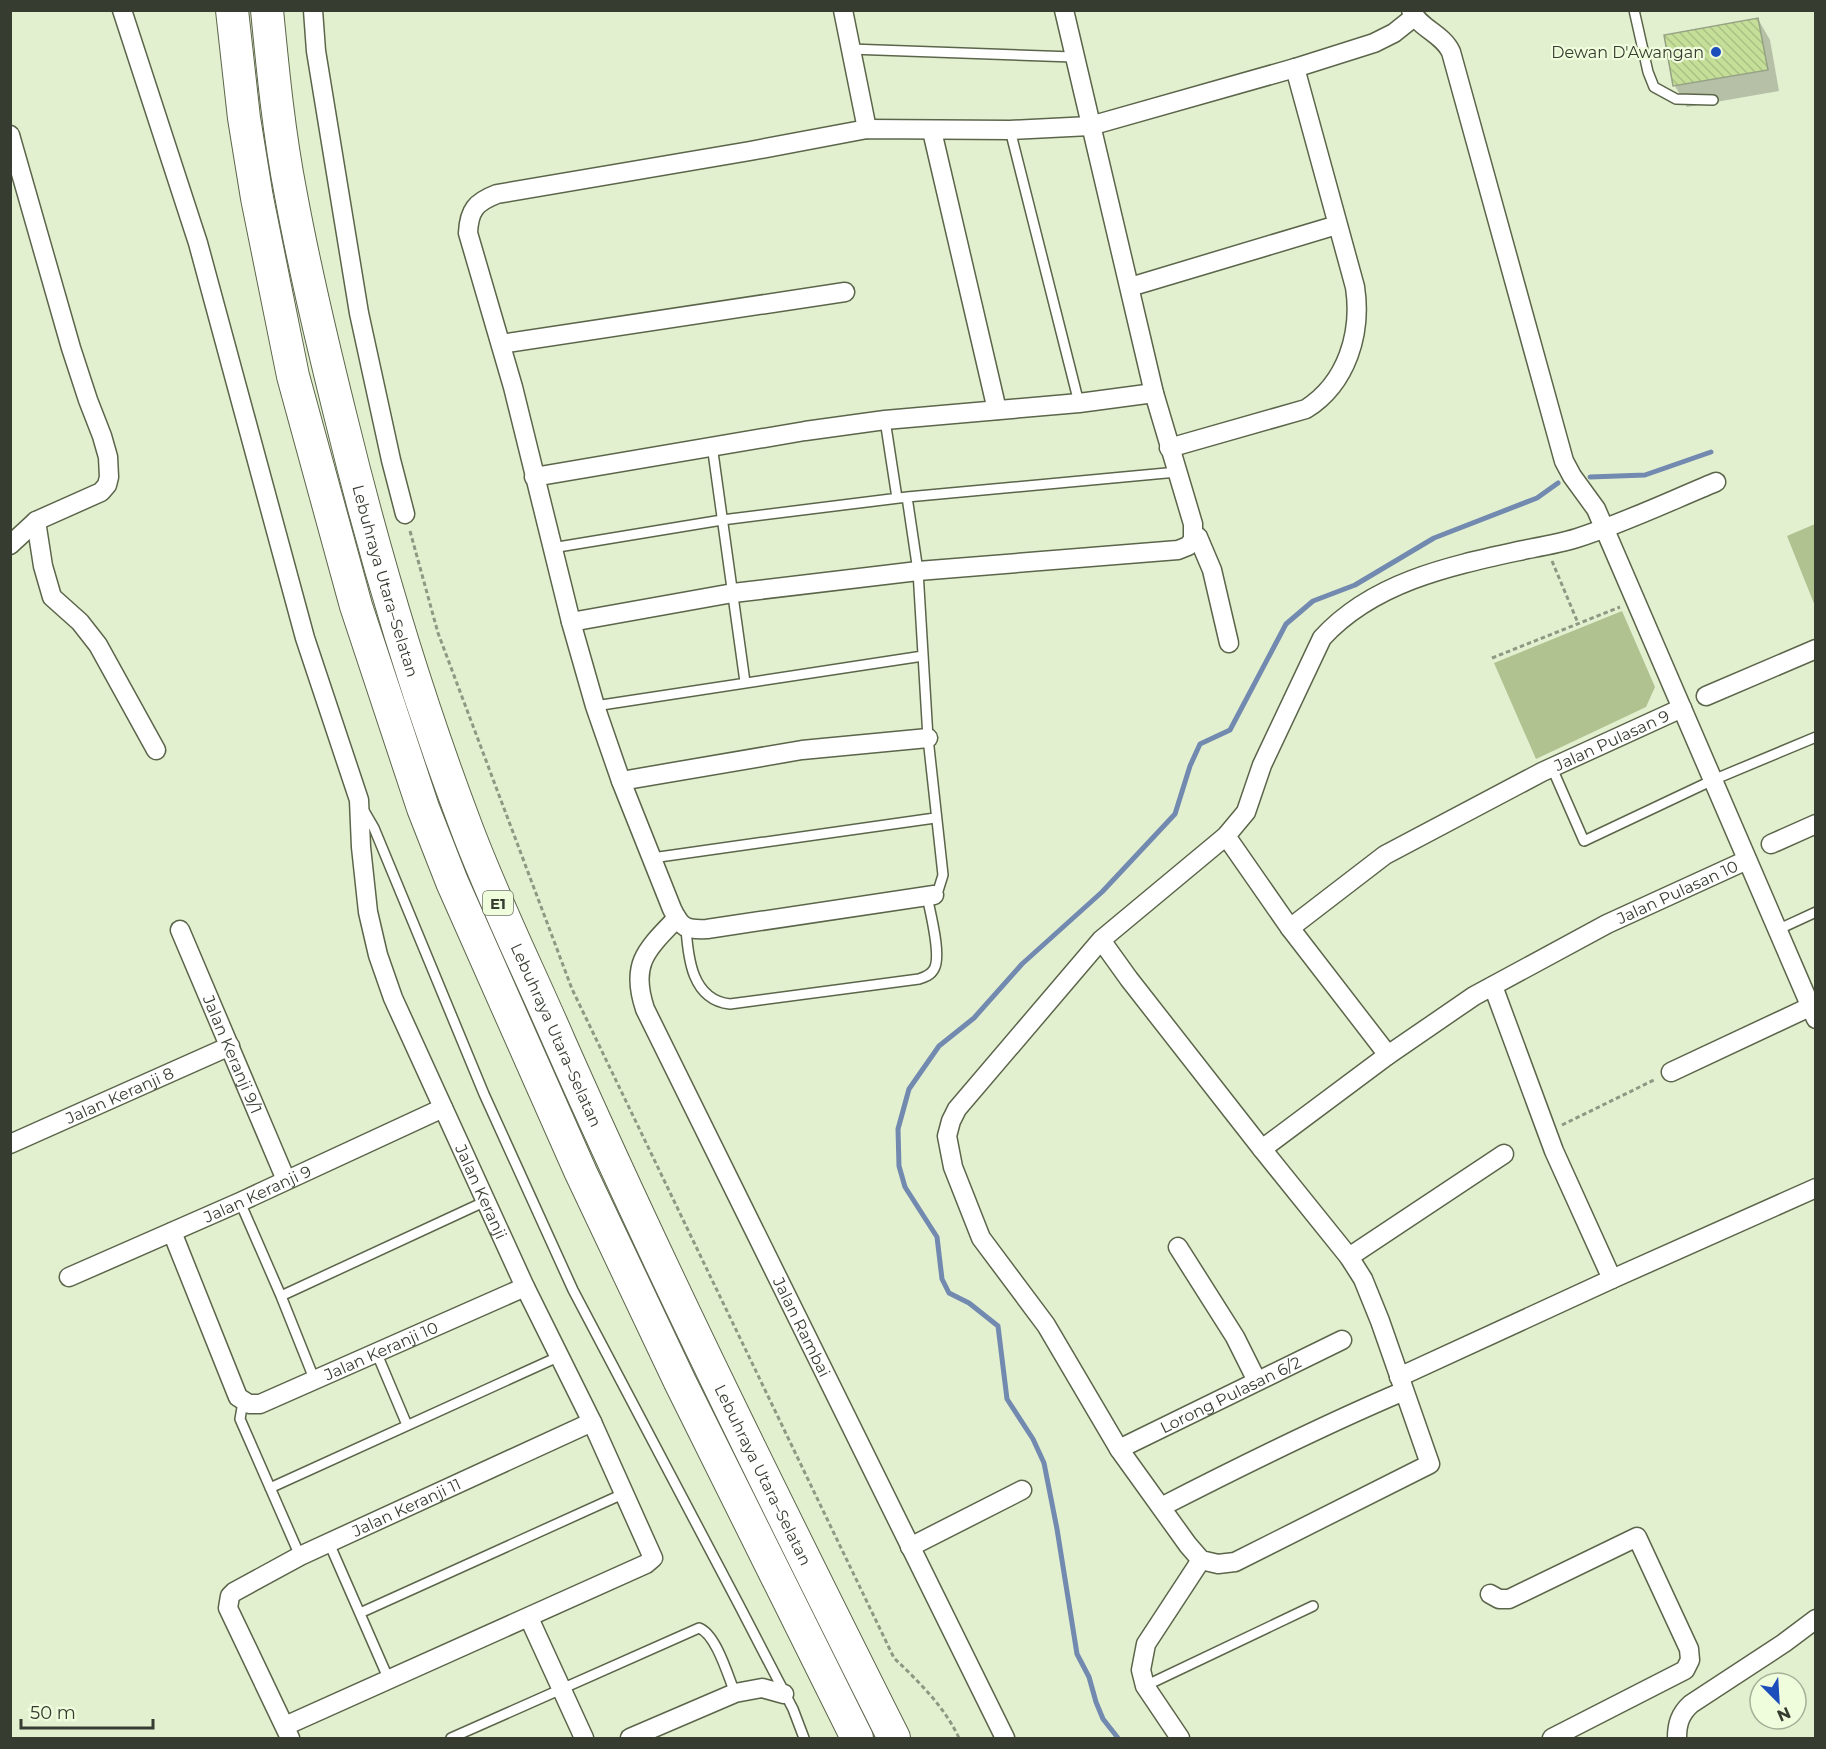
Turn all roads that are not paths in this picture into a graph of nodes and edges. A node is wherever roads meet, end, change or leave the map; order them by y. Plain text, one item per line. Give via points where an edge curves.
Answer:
1 (122, 10) edge
2 (232, 10) edge
3 (267, 10) edge
4 (313, 10) edge
5 (843, 10) edge
6 (1064, 10) edge
7 (1634, 10) edge
8 (1413, 14) edge
9 (850, 49) junction
10 (1073, 57) junction
11 (1295, 68) junction
12 (1713, 100) dead end
13 (1090, 126) junction
14 (867, 129) junction
15 (1010, 130) junction
16 (932, 131) junction
17 (10, 135) edge
18 (1337, 225) junction
19 (1130, 286) junction
20 (845, 292) dead end
21 (501, 344) junction
22 (1154, 393) junction
23 (1079, 403) junction
24 (997, 410) junction
25 (885, 420) junction
26 (712, 445) junction
27 (1169, 448) junction
28 (1177, 472) junction
29 (534, 477) junction
30 (1716, 482) dead end
31 (902, 498) junction
32 (405, 514) road end
33 (722, 520) junction
34 (36, 521) junction
35 (1604, 528) junction
36 (1193, 540) junction
37 (10, 545) edge
38 (552, 548) junction
39 (918, 571) junction
40 (733, 593) junction
41 (571, 622) junction
42 (1229, 644) dead end
43 (1815, 649) edge
44 (923, 656) junction
45 (745, 682) junction
46 (1706, 696) dead end
47 (595, 706) junction
48 (1682, 708) junction
49 (1815, 737) edge
50 (928, 738) junction
51 (156, 750) dead end
52 (1547, 770) junction
53 (1713, 780) junction
54 (621, 781) junction
55 (358, 800) junction
56 (935, 818) junction
57 (1815, 824) edge
58 (1226, 836) junction
59 (1771, 844) dead end
60 (652, 858) junction
61 (1747, 860) junction
62 (930, 895) junction
63 (1815, 912) edge
64 (681, 923) junction
65 (1290, 928) junction
66 (180, 930) dead end
67 (1777, 930) junction
68 (1101, 939) junction
69 (1493, 986) junction
70 (1814, 1010) edge
71 (230, 1046) junction
72 (1388, 1055) junction
73 (1671, 1072) road end
74 (443, 1108) junction
75 (10, 1144) edge
76 (1262, 1149) junction
77 (1504, 1154) dead end
78 (286, 1180) junction
79 (1815, 1188) edge
80 (486, 1201) junction
81 (240, 1202) junction
82 (172, 1232) junction
83 (1178, 1246) dead end
84 (1349, 1257) junction
85 (69, 1276) dead end
86 (1612, 1279) junction
87 (525, 1287) junction
88 (281, 1296) junction
89 (1342, 1340) dead end
90 (377, 1354) junction
91 (560, 1356) junction
92 (315, 1381) junction
93 (1257, 1381) junction
94 (1401, 1384) junction
95 (240, 1400) junction
96 (592, 1422) junction
97 (407, 1425) junction
98 (1119, 1449) junction
99 (270, 1488) junction
100 (1022, 1490) dead end
101 (625, 1493) junction
102 (1161, 1507) junction
103 (329, 1543) junction
104 (910, 1547) junction
105 (300, 1556) junction
106 (1201, 1560) junction
107 (1490, 1594) dead end
108 (1313, 1606) dead end
109 (360, 1612) junction
110 (529, 1618) junction
111 (1815, 1619) edge
112 (389, 1680) junction
113 (1145, 1686) junction
114 (561, 1689) junction
115 (735, 1693) junction
116 (784, 1694) junction
117 (288, 1732) edge
118 (452, 1738) edge
119 (584, 1738) edge
120 (630, 1738) edge
121 (804, 1738) edge
122 (857, 1738) edge
123 (894, 1738) edge
124 (1005, 1738) edge
125 (1180, 1738) edge
126 (1552, 1738) edge
127 (1677, 1738) edge

1 - 55 street, Jalan Keranji via 198,243 305,638
2 - 122 highway, Lebuhraya Utara–Selatan / E1 via 255,187 293,376 356,606 423,808 580,1173
3 - 123 highway, Lebuhraya Utara–Selatan / E1 via 290,190 328,366 401,636 465,824 628,1193
4 - 32 street via 316,51 359,313
5 - 9 street
6 - 10 street
7 - 12 lane via 1654,87 1676,99
8 - 11 street via 1385,39
8 - 35 street via 1451,52 1559,445 1572,476 1596,509
9 - 10 lane
9 - 14 street
10 - 13 street
11 - 13 street
11 - 18 street
13 - 15 street
13 - 19 street
14 - 16 street
14 - 21 street via 487,198 472,212 468,233
15 - 16 street
15 - 23 lane
16 - 24 street
17 - 34 street via 110,469 101,492
18 - 19 street
18 - 27 street via 1355,287 1358,317 1348,358 1329,389 1319,400 1289,415
19 - 22 street
20 - 21 street
21 - 29 street
22 - 23 street
22 - 27 street
23 - 24 street
24 - 25 street
25 - 26 street
25 - 31 lane
26 - 29 street
26 - 33 lane
27 - 28 street
28 - 31 lane
28 - 36 street via 1193,524
29 - 38 street
30 - 35 street
31 - 33 lane
31 - 39 lane
33 - 38 lane
33 - 40 lane
34 - 37 street
34 - 51 street via 52,597 98,645
35 - 48 street
35 - 58 street via 1420,576 1338,621 1317,648 1262,765 1246,812
36 - 39 street via 1178,550
36 - 42 street via 1198,537 1208,558
38 - 41 street
39 - 40 street
39 - 44 lane
40 - 41 street
40 - 45 lane
41 - 47 street
43 - 46 street
44 - 45 lane
44 - 50 lane
45 - 47 lane
47 - 54 street
48 - 52 street, Jalan Pulasan 9
48 - 53 street
49 - 53 lane
50 - 54 street via 802,750
50 - 56 lane
52 - 53 lane via 1584,841
52 - 65 street, Jalan Pulasan 9 via 1385,855
53 - 61 street
54 - 60 street
55 - 74 street, Jalan Keranji via 368,912 378,955 396,1006
55 - 116 lane via 374,828 484,1094 573,1290
56 - 60 lane
56 - 62 lane via 943,875 938,891
57 - 59 street
58 - 65 street
58 - 68 street
60 - 64 street
61 - 67 street
61 - 69 street, Jalan Pulasan 10 via 1607,924
62 - 64 street via 707,929
62 - 64 lane via 937,959 934,970 926,977 730,1004 711,998 698,984
63 - 67 lane
64 - 104 street, Jalan Rambai via 657,938 640,966 639,988 645,1009
65 - 72 street
66 - 71 street, Jalan Keranji 9/1
67 - 70 street
68 - 76 street
68 - 98 street via 957,1109 947,1136 952,1167 981,1238 1046,1325
69 - 72 street, Jalan Pulasan 10
69 - 86 street via 1547,1133
70 - 73 street
71 - 75 street, Jalan Keranji 8
71 - 78 street, Jalan Keranji 9/1
72 - 76 street, Jalan Pulasan 10
74 - 78 street, Jalan Keranji 9
74 - 80 street, Jalan Keranji
76 - 84 street
77 - 84 street
78 - 81 street, Jalan Keranji 9
79 - 86 street
80 - 87 street, Jalan Keranji
80 - 88 lane
81 - 82 street, Jalan Keranji 9
81 - 88 lane
82 - 85 street, Jalan Keranji 9
82 - 95 street
83 - 93 street via 1235,1336
84 - 94 street via 1376,1310
86 - 94 street
87 - 90 street, Jalan Keranji 10
87 - 91 street, Jalan Keranji
88 - 92 lane
89 - 93 street, Lorong Pulasan 6/2
90 - 92 street, Jalan Keranji 10
90 - 97 lane
91 - 96 street, Jalan Keranji
91 - 97 lane
92 - 95 street, Jalan Keranji 10 via 260,1404
93 - 98 street, Lorong Pulasan 6/2
94 - 102 street via 1360,1410
94 - 106 street via 1430,1464 1235,1563
95 - 99 lane via 240,1419
96 - 101 street, Jalan Keranji
96 - 103 street, Jalan Keranji 11
97 - 99 lane
98 - 102 street
99 - 105 lane
100 - 104 street
101 - 109 lane
101 - 110 street, Jalan Keranji via 652,1553 651,1562
102 - 106 street
103 - 105 street, Jalan Keranji 11
103 - 109 lane
104 - 124 street, Jalan Rambai
105 - 117 street, Jalan Keranji 11 via 242,1586 228,1602
106 - 113 street via 1146,1644 1141,1670
107 - 126 street via 1509,1599 1636,1537 1689,1649 1690,1660 1685,1670
108 - 113 lane
109 - 112 lane
110 - 112 street
110 - 114 street
111 - 127 street via 1691,1704 1679,1720
112 - 117 street
113 - 125 street
114 - 115 lane via 699,1628 714,1643
114 - 118 lane
114 - 119 street
115 - 116 street via 762,1688
115 - 120 street
116 - 121 lane

